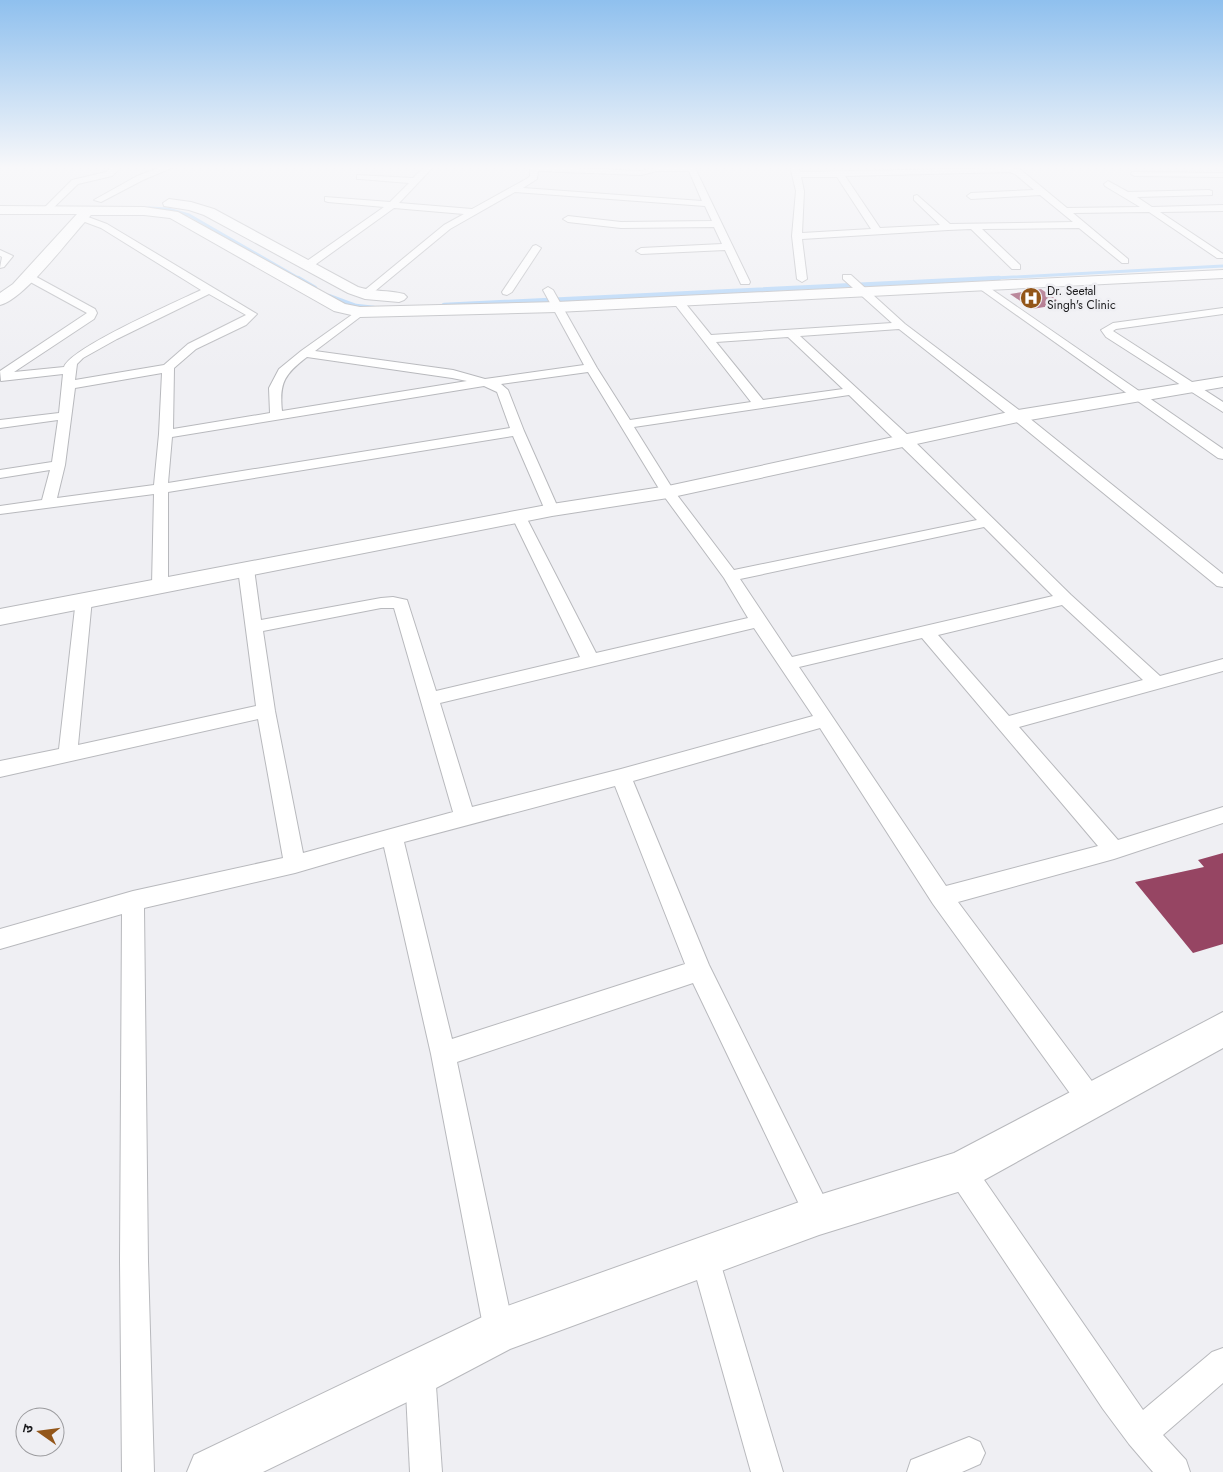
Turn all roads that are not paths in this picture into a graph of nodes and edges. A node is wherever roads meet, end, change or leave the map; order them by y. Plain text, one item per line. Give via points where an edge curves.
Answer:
1 (65, 235) edge
2 (118, 235) edge
3 (209, 235) edge
4 (250, 235) edge
5 (350, 235) edge
6 (438, 235) edge
7 (724, 235) edge
8 (818, 235) edge
9 (983, 235) edge
10 (1092, 235) edge
11 (1189, 235) edge
12 (797, 236) joint
13 (729, 246) junction
14 (536, 248) dead end
15 (641, 251) dead end
16 (0, 254) edge
17 (1221, 256) edge
18 (1201, 257) dead end
19 (1144, 260) dead end
20 (1125, 261) junction
21 (1105, 262) dead end
22 (0, 265) edge
23 (308, 265) junction
24 (1021, 266) joint
25 (996, 268) dead end
26 (1223, 274) edge
27 (27, 276) junction
28 (867, 276) dead end
29 (802, 279) junction
30 (849, 279) junction
31 (783, 280) dead end
32 (750, 282) joint
33 (726, 283) dead end
34 (336, 284) junction
35 (984, 287) junction
36 (568, 289) dead end
37 (209, 290) junction
38 (313, 291) junction
39 (860, 291) junction
40 (502, 292) joint
41 (365, 294) junction
42 (410, 296) dead end
43 (552, 298) junction
44 (0, 300) edge
45 (677, 300) junction
46 (1223, 311) edge
47 (360, 312) junction
48 (902, 326) junction
49 (791, 334) junction
50 (707, 339) junction
51 (305, 353) junction
52 (168, 368) junction
53 (591, 368) junction
54 (68, 370) junction
55 (0, 377) edge
56 (486, 382) junction
57 (1223, 382) edge
58 (68, 385) junction
59 (1190, 387) junction
60 (852, 391) junction
61 (1140, 396) junction
62 (759, 404) junction
63 (1223, 408) edge
64 (276, 415) junction
65 (63, 416) junction
66 (1018, 416) junction
67 (0, 424) edge
68 (627, 424) junction
69 (517, 431) junction
70 (166, 434) junction
71 (906, 441) junction
72 (1223, 455) edge
73 (58, 465) junction
74 (0, 474) edge
75 (161, 488) junction
76 (668, 492) junction
77 (49, 502) junction
78 (0, 510) edge
79 (552, 510) junction
80 (519, 517) junction
81 (986, 522) junction
82 (246, 569) junction
83 (730, 576) junction
84 (1223, 582) edge
85 (160, 585) junction
86 (84, 599) junction
87 (1065, 600) junction
88 (0, 617) edge
89 (758, 621) junction
90 (254, 627) junction
91 (925, 631) junction
92 (591, 661) junction
93 (788, 664) junction
94 (1223, 665) edge
95 (1156, 682) junction
96 (428, 699) junction
97 (266, 710) junction
98 (825, 720) junction
99 (1006, 724) junction
100 (68, 753) junction
101 (0, 769) edge
102 (621, 778) junction
103 (1223, 815) edge
104 (465, 818) junction
105 (392, 836) junction
106 (1114, 850) junction
107 (295, 864) junction
108 (941, 897) junction
109 (133, 901) junction
110 (0, 939) edge
111 (698, 970) junction
112 (1223, 1029) edge
113 (443, 1054) junction
114 (1091, 1101) junction
115 (961, 1171) junction
116 (819, 1215) junction
117 (704, 1255) junction
118 (499, 1331) junction
119 (1223, 1363) edge
120 (420, 1372) junction
121 (1140, 1433) junction
122 (969, 1453) dead end
123 (138, 1472) edge
124 (211, 1472) edge
125 (426, 1472) edge
126 (767, 1472) edge
127 (923, 1472) edge
128 (1174, 1472) edge

1 - 27 main road
2 - 37 street
3 - 38 main road
4 - 23 main road
5 - 23 street
6 - 41 street
7 - 13 street
8 - 12 street
9 - 24 street
10 - 20 street
11 - 17 street
12 - 29 street
13 - 15 street
13 - 32 street
14 - 40 street
16 - 22 street via 8,256
17 - 18 main road
19 - 20 main road
20 - 21 main road
23 - 34 main road
24 - 25 main road
26 - 35 main road
27 - 44 main road
27 - 55 street via 92,314
28 - 30 main road
29 - 30 main road
29 - 31 main road
30 - 39 street
32 - 33 main road
34 - 38 main road
34 - 41 main road
35 - 39 main road
35 - 61 street
36 - 43 main road
37 - 52 street via 249,311 251,316 190,349
37 - 54 street via 87,351 71,363
38 - 47 main road via 340,308
39 - 45 main road
39 - 48 street
40 - 43 main road via 527,291
41 - 42 main road
43 - 45 main road
43 - 47 main road
43 - 53 street
45 - 50 street
46 - 59 street via 1113,326 1107,330
47 - 51 street
48 - 49 street
48 - 66 street
49 - 50 street
49 - 60 street
50 - 62 street
51 - 56 street via 453,374
51 - 64 street via 278,378 274,388
52 - 58 street
52 - 70 street
53 - 56 street
53 - 68 street
54 - 55 street
54 - 58 street
56 - 64 street
56 - 69 street via 502,390
57 - 59 main road
58 - 65 street
59 - 61 main road
59 - 63 street
60 - 62 street
60 - 71 street
61 - 66 main road
61 - 72 street
62 - 68 street
64 - 70 street
65 - 67 street
65 - 73 street
66 - 71 main road
66 - 84 street
68 - 76 street
69 - 75 street
69 - 79 street
70 - 75 street
71 - 76 main road
71 - 81 street
73 - 74 street
73 - 77 street
75 - 77 street
75 - 85 street
76 - 79 main road
76 - 83 street
77 - 78 street
79 - 80 main road
80 - 82 main road
80 - 92 street
81 - 83 street
81 - 87 street
82 - 85 main road
82 - 90 street
83 - 89 street
85 - 86 main road
86 - 88 main road
86 - 100 street
87 - 91 street
87 - 95 street
89 - 92 street
89 - 93 street
90 - 96 street via 381,603 401,604
90 - 97 street
91 - 93 street
91 - 99 street
92 - 96 street
93 - 98 street
94 - 95 street
95 - 99 street
96 - 104 street
97 - 100 street
97 - 107 street
98 - 102 street
98 - 108 street
99 - 106 street
100 - 101 street
102 - 104 street
102 - 111 street
103 - 106 street
104 - 105 street
105 - 107 street
105 - 113 street
106 - 108 street
107 - 109 street
108 - 114 street
109 - 110 street
109 - 123 street
111 - 113 street
111 - 116 street
112 - 114 main road
113 - 118 street
114 - 115 main road
115 - 116 main road
115 - 121 street
116 - 117 main road
117 - 118 main road
117 - 126 street
118 - 120 main road
119 - 121 street
120 - 124 main road
120 - 125 street
121 - 128 street
122 - 127 street

